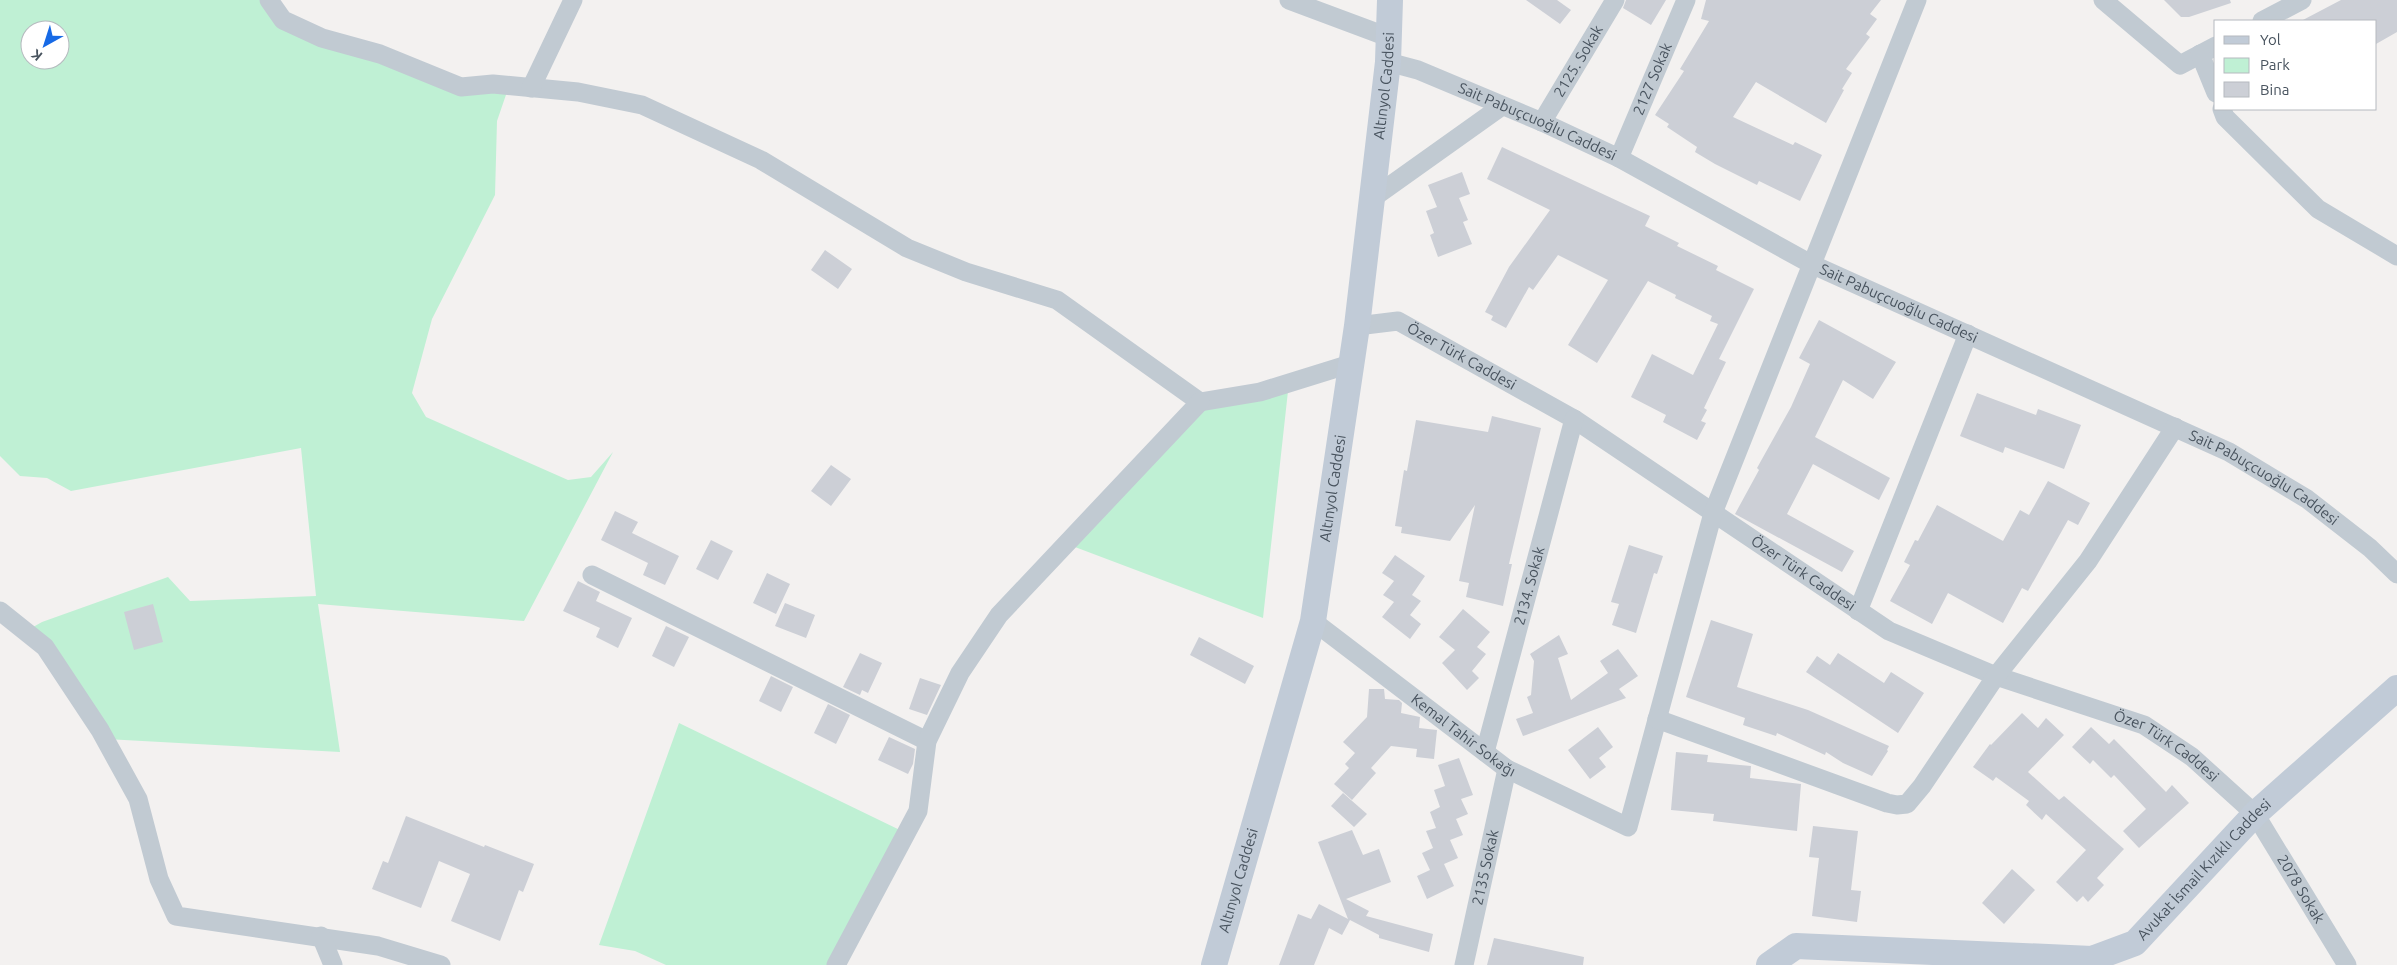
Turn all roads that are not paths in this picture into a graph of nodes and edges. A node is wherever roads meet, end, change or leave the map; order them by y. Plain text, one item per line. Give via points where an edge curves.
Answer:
1 (268, 0) edge
2 (572, 0) edge
3 (1289, 0) edge
4 (1390, 0) edge
5 (1614, 0) edge
6 (1686, 0) edge
7 (1917, 0) edge
8 (2103, 0) edge
9 (2302, 0) edge
10 (2264, 20) edge
11 (1388, 50) junction
12 (2208, 50) edge
13 (2214, 82) edge
14 (531, 88) junction
15 (1502, 106) junction
16 (2222, 110) edge
17 (1542, 122) junction
18 (1619, 158) junction
19 (1370, 200) junction
20 (2397, 256) edge
21 (1811, 264) junction
22 (1357, 326) junction
23 (1968, 334) junction
24 (1350, 364) junction
25 (1200, 402) junction
26 (1574, 419) junction
27 (2175, 427) junction
28 (1713, 514) junction
29 (2396, 574) edge
30 (592, 575) dead end
31 (0, 611) edge
32 (1858, 611) junction
33 (1312, 621) junction
34 (1996, 676) junction
35 (2397, 688) edge
36 (1657, 719) junction
37 (926, 741) junction
38 (1485, 752) junction
39 (1507, 769) junction
40 (2255, 814) junction
41 (320, 936) junction
42 (2094, 962) edge
43 (333, 965) edge
44 (441, 965) edge
45 (836, 965) edge
46 (1214, 965) edge
47 (1464, 965) edge
48 (1769, 965) edge
49 (2347, 965) edge

1 - 14 street via 283,20 322,38 380,54 460,87 492,84
2 - 14 street
3 - 11 street, Sait Pabuçcuoğlu Caddesi
4 - 11 main road, Altınyol Caddesi
5 - 17 street, 2125. Sokak
6 - 18 street, 2127 Sokak
7 - 21 street
8 - 12 street via 2180,64
9 - 10 street
11 - 15 street, Sait Pabuçcuoğlu Caddesi via 1418,70
11 - 19 main road, Altınyol Caddesi
12 - 13 street
14 - 25 street via 578,92 642,105 760,160 908,248 966,272 1057,300
15 - 17 street, Sait Pabuçcuoğlu Caddesi
15 - 19 street
16 - 20 street via 2318,209
17 - 18 street, Sait Pabuçcuoğlu Caddesi
18 - 21 street, Sait Pabuçcuoğlu Caddesi
19 - 22 main road, Altınyol Caddesi
21 - 23 street, Sait Pabuçcuoğlu Caddesi
21 - 28 street
22 - 24 main road, Altınyol Caddesi
22 - 26 street, Özer Türk Caddesi via 1398,320
23 - 27 street, Sait Pabuçcuoğlu Caddesi
23 - 32 street
24 - 25 street via 1260,392
24 - 33 main road, Altınyol Caddesi
25 - 37 street via 1000,615 960,673
26 - 28 street, Özer Türk Caddesi
26 - 38 street, 2134. Sokak
27 - 29 street, Sait Pabuçcuoğlu Caddesi via 2230,452 2307,499 2370,548
27 - 34 street via 2088,561
28 - 32 street, Özer Türk Caddesi
28 - 36 street
30 - 37 street
31 - 41 street via 45,647 100,730 138,799 159,879 176,916
32 - 34 street, Özer Türk Caddesi via 1889,631
33 - 38 street, Kemal Tahir Sokağı
33 - 46 main road, Altınyol Caddesi
34 - 36 street via 1907,804 1887,802
34 - 40 street, Özer Türk Caddesi via 2144,725 2192,757
35 - 40 main road, Avukat İsmail Kızıklı Caddesi
36 - 39 street, Kemal Tahir Sokağı via 1628,827
37 - 45 street via 918,811
38 - 39 street, Kemal Tahir Sokağı
39 - 47 street, 2135 Sokak
40 - 42 main road, Avukat İsmail Kızıklı Caddesi via 2135,943
40 - 49 street, 2078 Sokak
41 - 43 street
41 - 44 street via 378,946
42 - 48 main road, Avukat İsmail Kızıklı Caddesi via 1796,946

